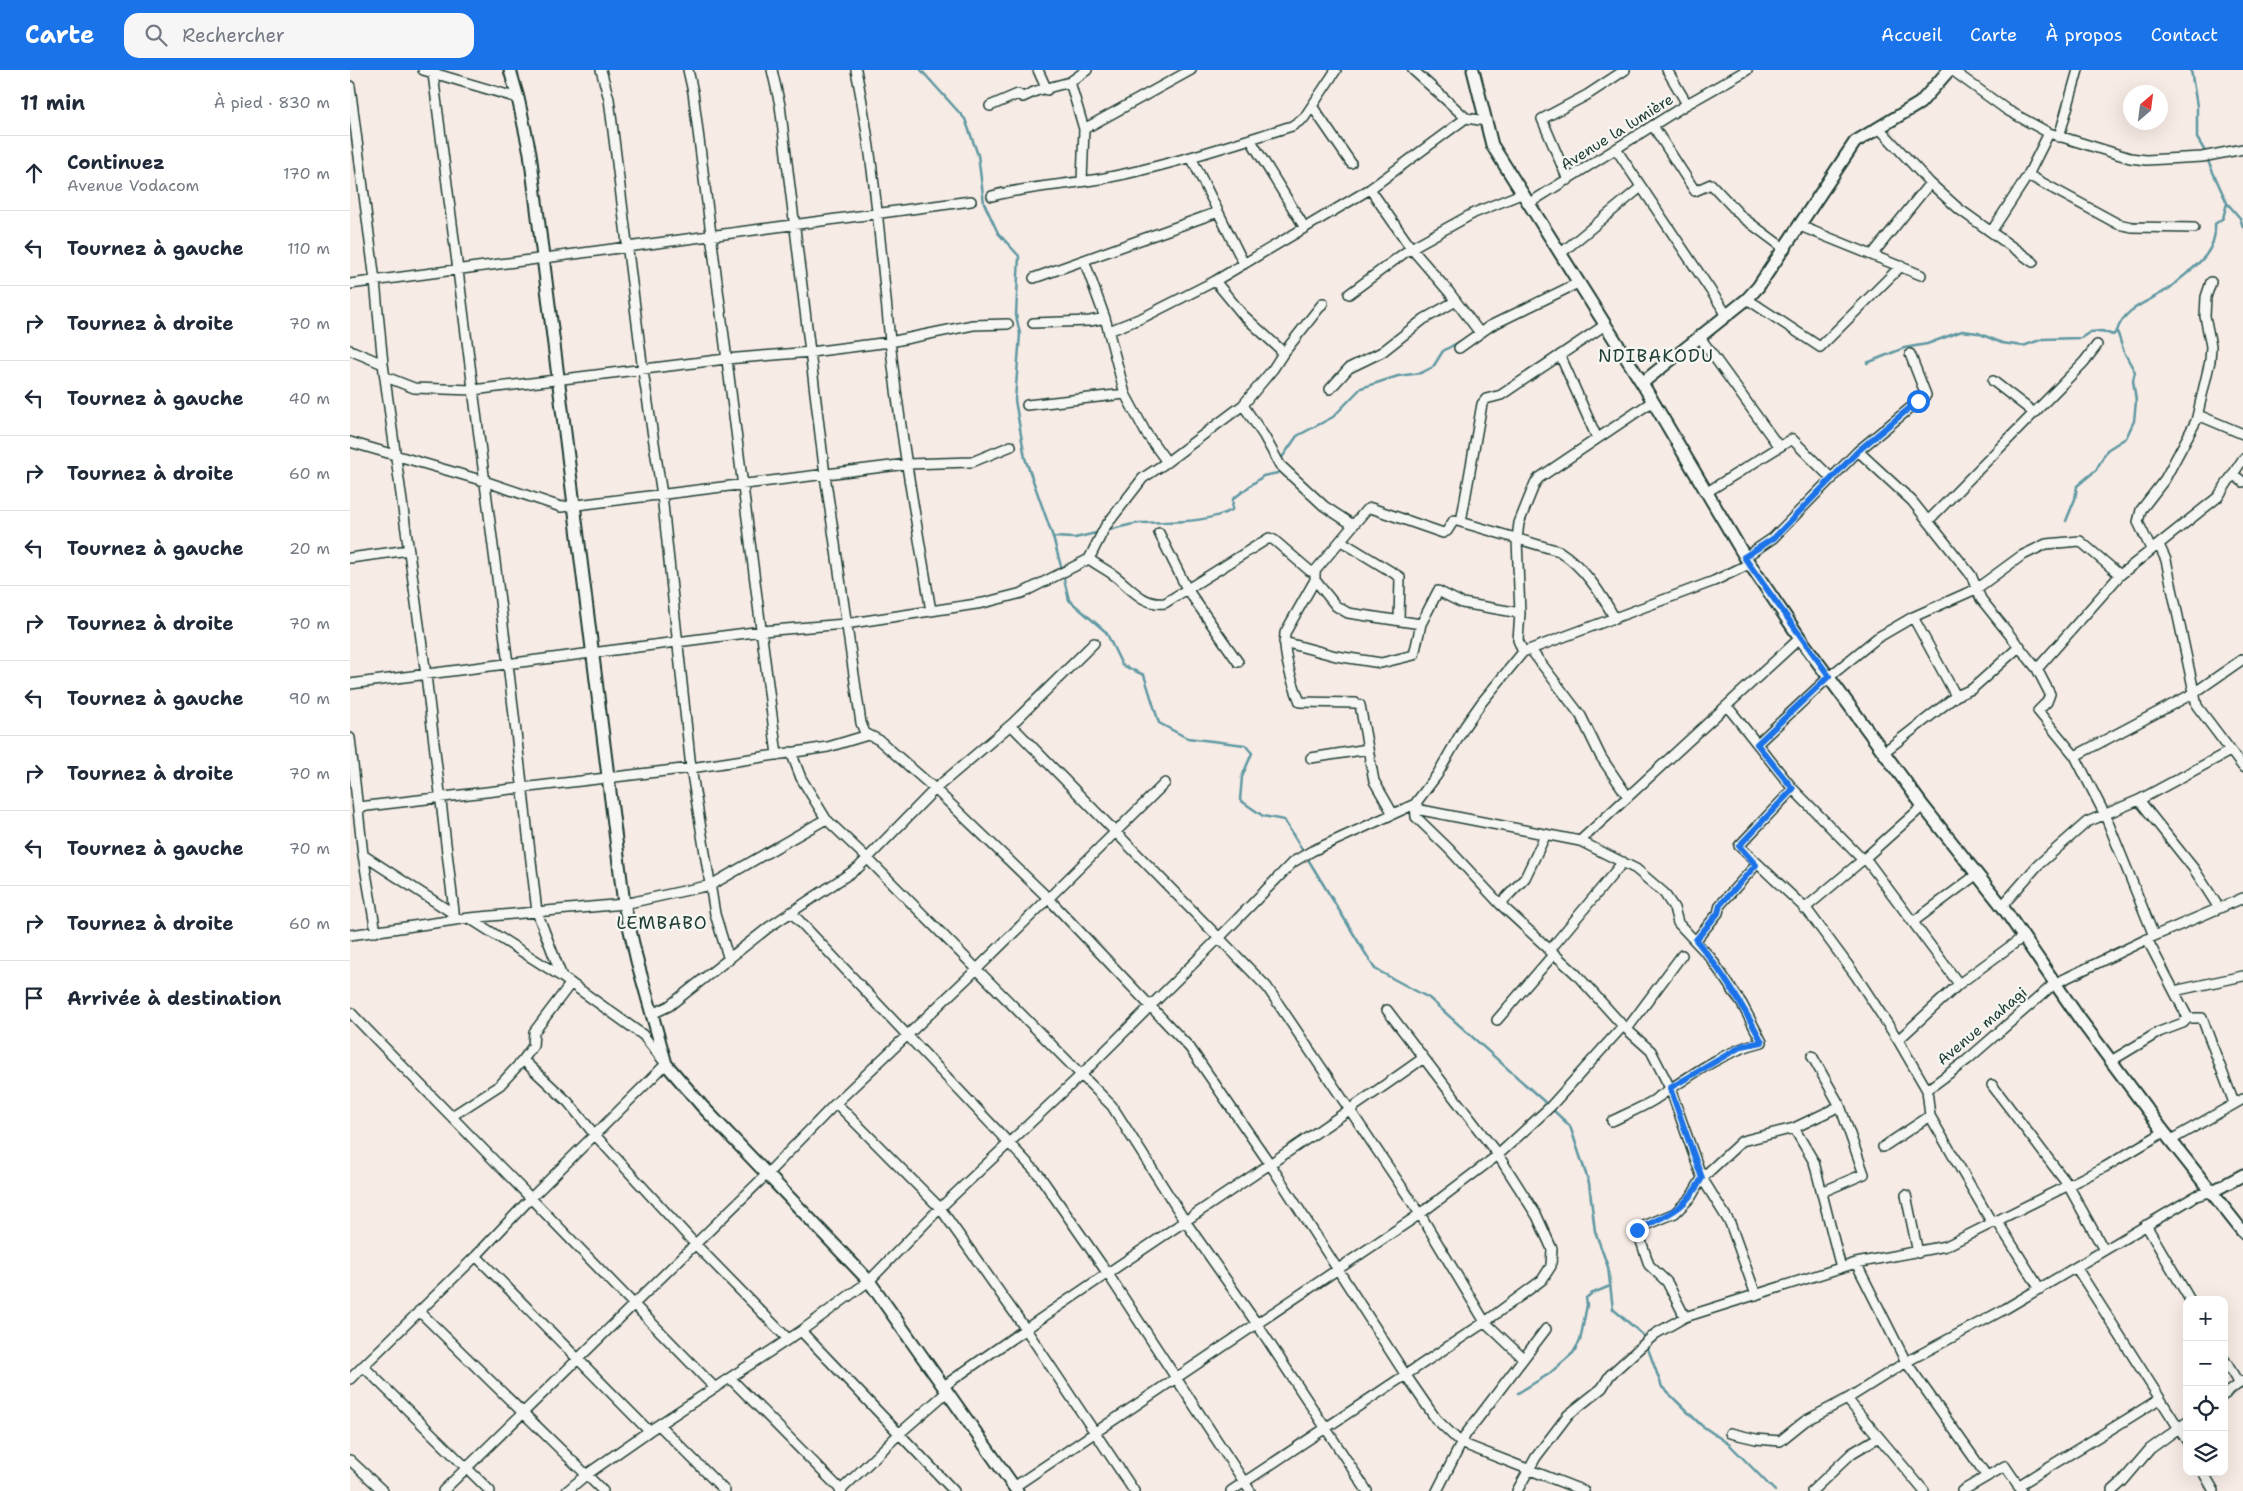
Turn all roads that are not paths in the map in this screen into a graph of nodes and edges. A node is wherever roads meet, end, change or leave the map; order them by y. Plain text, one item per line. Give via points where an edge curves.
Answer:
1 (423, 70) edge
2 (510, 70) edge
3 (601, 70) edge
4 (688, 70) edge
5 (772, 70) edge
6 (856, 70) edge
7 (1038, 70) edge
8 (1087, 70) edge
9 (1191, 70) edge
10 (1336, 70) edge
11 (1413, 70) edge
12 (1473, 70) edge
13 (1625, 70) edge
14 (1667, 70) edge
15 (1747, 70) edge
16 (1951, 70) edge
17 (2078, 70) edge
18 (433, 74) junction
19 (1070, 82) junction
20 (350, 86) edge
21 (1047, 90) junction
22 (518, 98) junction
23 (1688, 104) junction
24 (990, 106) dead end
25 (1312, 106) junction
26 (1466, 118) junction
27 (1486, 121) junction
28 (1653, 126) junction
29 (1879, 128) junction
30 (1084, 129) junction
31 (2049, 133) junction
32 (2059, 137) junction
33 (1250, 139) junction
34 (2243, 149) edge
35 (1616, 150) junction
36 (1191, 157) junction
37 (1351, 163) dead end
38 (2028, 175) junction
39 (1568, 180) junction
40 (1082, 181) junction
41 (1930, 183) junction
42 (1641, 187) junction
43 (1370, 189) junction
44 (1521, 194) junction
45 (992, 196) dead end
46 (971, 201) dead end
47 (1528, 204) junction
48 (1218, 212) junction
49 (879, 214) junction
50 (794, 225) junction
51 (1800, 226) junction
52 (1305, 228) junction
53 (2194, 228) dead end
54 (1991, 232) junction
55 (711, 235) junction
56 (629, 246) junction
57 (1411, 248) junction
58 (1785, 249) junction
59 (1560, 254) junction
60 (1872, 255) junction
61 (544, 259) junction
62 (1084, 260) junction
63 (2033, 262) dead end
64 (1244, 264) junction
65 (1901, 266) junction
66 (458, 270) junction
67 (1921, 275) dead end
68 (1034, 278) dead end
69 (375, 281) junction
70 (1216, 281) junction
71 (2212, 282) dead end
72 (1578, 283) junction
73 (350, 284) edge
74 (1349, 294) dead end
75 (1747, 299) junction
76 (1456, 301) junction
77 (1323, 303) dead end
78 (1727, 315) junction
79 (1106, 318) junction
80 (1033, 323) dead end
81 (1008, 324) dead end
82 (1605, 325) junction
83 (1109, 331) junction
84 (1480, 333) junction
85 (1699, 336) junction
86 (890, 342) junction
87 (2097, 345) dead end
88 (1458, 348) dead end
89 (350, 350) edge
90 (811, 352) junction
91 (1282, 354) junction
92 (1910, 354) dead end
93 (1560, 355) junction
94 (726, 359) junction
95 (383, 364) junction
96 (643, 371) junction
97 (386, 377) junction
98 (559, 380) junction
99 (1993, 381) dead end
100 (1642, 383) junction
101 (1330, 389) dead end
102 (473, 390) junction
103 (1125, 394) junction
104 (1653, 401) junction
105 (1027, 405) dead end
106 (1243, 406) junction
107 (2033, 412) junction
108 (2198, 415) junction
109 (2243, 434) edge
110 (1597, 438) junction
111 (350, 442) edge
112 (1011, 446) dead end
113 (1779, 447) junction
114 (1858, 451) junction
115 (395, 456) junction
116 (2243, 459) edge
117 (1167, 462) junction
118 (907, 464) junction
119 (2233, 474) junction
120 (825, 475) junction
121 (1832, 478) junction
122 (484, 481) junction
123 (2243, 482) edge
124 (742, 484) junction
125 (1707, 492) junction
126 (662, 496) junction
127 (574, 506) junction
128 (1928, 521) junction
129 (1461, 522) junction
130 (1353, 525) junction
131 (1158, 533) dead end
132 (1517, 539) junction
133 (1341, 541) junction
134 (2155, 547) junction
135 (410, 550) junction
136 (350, 558) edge
137 (1088, 559) junction
138 (1747, 560) junction
139 (1315, 575) junction
140 (2120, 576) junction
141 (1187, 589) junction
142 (1976, 589) junction
143 (931, 611) junction
144 (1520, 613) junction
145 (1913, 617) junction
146 (1615, 619) junction
147 (1399, 621) junction
148 (845, 624) junction
149 (1421, 624) junction
150 (762, 631) junction
151 (1800, 638) junction
152 (676, 641) junction
153 (1284, 642) junction
154 (1094, 643) dead end
155 (2020, 646) junction
156 (1527, 651) junction
157 (592, 653) junction
158 (2243, 659) edge
159 (1238, 662) dead end
160 (508, 664) junction
161 (2037, 669) junction
162 (426, 675) junction
163 (1829, 676) junction
164 (350, 684) edge
165 (2194, 693) junction
166 (1956, 696) junction
167 (1727, 706) junction
168 (1011, 725) junction
169 (868, 736) junction
170 (350, 738) edge
171 (1757, 744) junction
172 (1368, 749) junction
173 (2230, 751) junction
174 (791, 752) junction
175 (1884, 752) junction
176 (777, 755) junction
177 (2075, 756) junction
178 (1310, 758) dead end
179 (2243, 767) edge
180 (691, 768) junction
181 (609, 777) junction
182 (1165, 783) dead end
183 (522, 789) junction
184 (935, 789) junction
185 (1793, 789) junction
186 (1628, 797) junction
187 (442, 798) junction
188 (2139, 800) junction
189 (1415, 804) junction
190 (1923, 806) junction
191 (359, 807) junction
192 (1393, 814) junction
193 (2105, 815) junction
194 (826, 819) junction
195 (1115, 831) junction
196 (1546, 834) junction
197 (1580, 841) junction
198 (363, 856) junction
199 (868, 859) junction
200 (1864, 859) junction
201 (1623, 862) junction
202 (1756, 865) junction
203 (1976, 875) junction
204 (711, 885) junction
205 (1047, 897) junction
206 (2243, 898) edge
207 (624, 904) junction
208 (1500, 904) junction
209 (2002, 906) junction
210 (2219, 908) junction
211 (1804, 909) junction
212 (536, 912) junction
213 (791, 912) junction
214 (455, 917) junction
215 (469, 918) junction
216 (1913, 922) junction
217 (376, 932) junction
218 (350, 936) edge
219 (2022, 936) junction
220 (2150, 937) junction
221 (1219, 938) junction
222 (1696, 940) junction
223 (1551, 953) junction
224 (1682, 955) dead end
225 (729, 960) junction
226 (976, 970) junction
227 (2243, 976) edge
228 (562, 977) junction
229 (570, 983) junction
230 (1959, 984) junction
231 (2054, 984) junction
232 (2174, 991) junction
233 (1151, 1006) junction
234 (1387, 1010) dead end
235 (350, 1012) edge
236 (652, 1014) junction
237 (2188, 1018) junction
238 (1497, 1020) dead end
239 (1625, 1028) junction
240 (908, 1034) junction
241 (1898, 1040) junction
242 (1812, 1056) dead end
243 (1422, 1059) junction
244 (523, 1060) junction
245 (2111, 1061) junction
246 (666, 1064) junction
247 (1082, 1074) junction
248 (1992, 1085) dead end
249 (1670, 1088) junction
250 (1928, 1090) junction
251 (2239, 1101) edge
252 (836, 1103) junction
253 (1840, 1106) junction
254 (1349, 1111) junction
255 (452, 1116) junction
256 (1930, 1116) junction
257 (1612, 1121) dead end
258 (1794, 1128) junction
259 (595, 1135) junction
260 (2168, 1136) junction
261 (1010, 1143) junction
262 (1883, 1147) dead end
263 (1498, 1155) junction
264 (1270, 1164) junction
265 (767, 1174) junction
266 (2243, 1175) edge
267 (1702, 1178) junction
268 (2068, 1185) junction
269 (1822, 1192) junction
270 (2213, 1192) junction
271 (1906, 1195) dead end
272 (530, 1199) junction
273 (940, 1208) junction
274 (1420, 1214) junction
275 (1185, 1221) junction
276 (1994, 1222) junction
277 (2146, 1226) junction
278 (2243, 1232) edge
279 (695, 1244) junction
280 (2104, 1250) junction
281 (1918, 1253) junction
282 (476, 1256) junction
283 (1856, 1263) junction
284 (2076, 1266) junction
285 (1338, 1268) junction
286 (1841, 1268) junction
287 (1108, 1274) junction
288 (869, 1281) junction
289 (2040, 1288) junction
290 (1756, 1295) junction
291 (2188, 1296) edge
292 (634, 1305) junction
293 (418, 1311) junction
294 (1685, 1317) junction
295 (1485, 1322) junction
296 (1257, 1324) junction
297 (1025, 1328) junction
298 (1546, 1329) dead end
299 (801, 1331) junction
300 (788, 1339) junction
301 (1523, 1358) junction
302 (578, 1360) junction
303 (1906, 1362) junction
304 (2228, 1364) edge
305 (363, 1366) junction
306 (1405, 1374) junction
307 (1176, 1377) junction
308 (730, 1378) junction
309 (350, 1379) edge
310 (2241, 1382) edge
311 (715, 1388) junction
312 (946, 1389) junction
313 (2228, 1392) edge
314 (1847, 1399) junction
315 (2159, 1399) junction
316 (522, 1413) junction
317 (658, 1425) junction
318 (2183, 1425) edge
319 (1325, 1428) junction
320 (649, 1431) junction
321 (900, 1432) junction
322 (1094, 1432) junction
323 (1730, 1433) dead end
324 (1879, 1437) junction
325 (1462, 1443) junction
326 (350, 1460) edge
327 (467, 1468) junction
328 (1527, 1470) junction
329 (586, 1475) junction
330 (1986, 1476) junction
331 (2205, 1476) edge
332 (1244, 1482) junction
333 (2020, 1488) edge
334 (1015, 1489) edge
335 (383, 1491) edge
336 (443, 1491) edge
337 (490, 1491) edge
338 (567, 1491) edge
339 (603, 1491) edge
340 (725, 1491) edge
341 (841, 1491) edge
342 (954, 1491) edge
343 (1134, 1491) edge
344 (1231, 1491) edge
345 (1250, 1491) edge
346 (1367, 1491) edge
347 (1437, 1491) edge
348 (1517, 1491) edge
349 (1584, 1491) edge
350 (1812, 1491) edge
351 (1924, 1491) edge
352 (1962, 1491) edge
353 (2112, 1491) edge
354 (2214, 1491) edge

1 - 18 street
2 - 22 street
3 - 56 street via 609,99
4 - 55 street
5 - 50 street via 780,105
6 - 49 street
7 - 21 street
8 - 19 street
9 - 30 street
10 - 25 street
11 - 26 street
12 - 27 street
13 - 39 street via 1542,119
14 - 23 street
15 - 23 street, Avenue la lumière
16 - 29 street via 1920,103
16 - 31 street via 2007,110
17 - 32 street
18 - 22 street
18 - 66 street
19 - 21 street
19 - 30 street
20 - 69 street
21 - 24 street via 1023,97 1018,94
22 - 61 street via 530,153
23 - 28 street, Avenue la lumière
25 - 33 street via 1304,118 1292,126
25 - 37 street
26 - 27 street
26 - 43 street
27 - 44 street via 1492,145
28 - 35 street, Avenue la lumière
28 - 58 street via 1695,190 1710,184 1742,217
29 - 41 street
29 - 51 street via 1855,142
30 - 40 street
31 - 32 street
31 - 38 street
32 - 34 street via 2146,160 2202,157
33 - 36 street
33 - 52 street
35 - 39 street, Avenue la lumière
35 - 42 street
36 - 40 street
36 - 48 street
38 - 53 street via 2118,224
38 - 54 street
39 - 47 street, Avenue la lumière
40 - 45 street via 1018,189
41 - 54 street
41 - 60 street
42 - 59 street
42 - 78 street
43 - 52 street
43 - 57 street
44 - 47 street
44 - 57 street via 1474,213
46 - 49 street
47 - 59 street
48 - 62 street
48 - 64 street
49 - 50 street
49 - 86 street
50 - 55 street
50 - 90 street
51 - 58 street
51 - 60 street
52 - 64 street
54 - 63 street
55 - 56 street
55 - 94 street
56 - 61 street
56 - 96 street
57 - 74 street
57 - 76 street
58 - 75 street
59 - 72 street
60 - 65 street
61 - 66 street
61 - 98 street
62 - 68 street
62 - 79 street
64 - 70 street
65 - 67 street
65 - 75 street via 1820,347
66 - 69 street
66 - 102 street
69 - 73 street
69 - 95 street
70 - 83 street
70 - 91 street via 1243,315
71 - 108 street via 2206,297 2205,316 2211,346 2210,361
72 - 82 street
72 - 84 street
75 - 78 street
76 - 84 street
76 - 101 street via 1424,319 1382,352 1349,368
77 - 91 street
78 - 85 street
79 - 80 street
79 - 83 street
81 - 86 street via 974,325
82 - 93 street
82 - 100 street
83 - 103 street
84 - 88 street
85 - 100 street
85 - 113 street
86 - 90 street
86 - 118 street
87 - 107 street
89 - 95 street
90 - 94 street
90 - 120 street
91 - 106 street
92 - 114 street via 1926,396
93 - 110 street
93 - 129 street via 1482,404
94 - 96 street
94 - 124 street
95 - 97 street
96 - 98 street
96 - 126 street
97 - 102 street via 414,388
97 - 115 street
98 - 102 street
98 - 127 street
99 - 107 street
100 - 104 street
102 - 122 street
103 - 105 street
103 - 117 street via 1146,433
104 - 110 street
104 - 125 street
106 - 117 street
106 - 130 street via 1280,465 1324,506
107 - 128 street
108 - 109 street
108 - 134 street via 2165,479 2141,510 2138,522
110 - 132 street via 1539,478 1519,523
111 - 115 street
112 - 118 street via 972,462
113 - 121 street via 1792,439
113 - 125 street
114 - 121 street
114 - 128 street via 1912,501
115 - 122 street
115 - 135 street
116 - 119 street
117 - 137 street via 1143,478 1123,502
118 - 120 street
118 - 143 street
119 - 123 street
119 - 134 street via 2218,497
120 - 124 street
120 - 148 street
121 - 138 street via 1774,538
122 - 127 street via 561,507
122 - 160 street
124 - 126 street
124 - 150 street
125 - 138 street
126 - 127 street
126 - 152 street
127 - 157 street
128 - 142 street via 1970,575
129 - 130 street via 1454,520 1443,533 1371,508
129 - 132 street
130 - 133 street
131 - 141 street
132 - 144 street
132 - 146 street via 1559,550 1567,556 1600,591
133 - 139 street
133 - 147 street via 1400,577
134 - 140 street
134 - 165 street via 2166,560
135 - 136 street
135 - 162 street
137 - 141 street via 1114,575 1140,598 1156,604
137 - 143 street via 1022,593
138 - 146 street via 1714,581
138 - 151 street
139 - 141 street via 1269,538
139 - 147 street via 1336,606 1348,613
139 - 153 street via 1285,633
140 - 142 street via 2080,541 2046,544 2021,556
140 - 161 street
141 - 159 street
142 - 145 street
142 - 155 street
143 - 148 street
144 - 149 street via 1462,603 1438,592
144 - 156 street via 1518,640
145 - 163 street via 1877,638
145 - 166 street
146 - 156 street
147 - 149 street
148 - 150 street
148 - 169 street via 861,723
149 - 153 street via 1414,655 1381,663 1336,656
150 - 152 street
150 - 176 street
151 - 163 street
151 - 167 street
152 - 157 street
152 - 180 street
153 - 172 street via 1300,702 1356,703 1360,706
154 - 168 street
155 - 161 street
155 - 166 street via 1972,689
156 - 186 street via 1581,716 1601,757
156 - 189 street via 1482,702
157 - 160 street
157 - 181 street
158 - 165 street
160 - 162 street
160 - 183 street
161 - 177 street via 2050,694 2038,711
162 - 164 street
162 - 187 street
163 - 171 street
163 - 175 street
165 - 173 street via 2197,706
165 - 177 street
166 - 175 street
167 - 171 street
167 - 186 street
168 - 184 street
168 - 195 street
169 - 174 street via 828,747
169 - 184 street via 879,740
170 - 191 street
171 - 185 street
172 - 178 street
172 - 192 street via 1374,781
173 - 179 street
173 - 188 street
174 - 176 street
174 - 194 street via 801,778
175 - 190 street
176 - 180 street
177 - 193 street
180 - 181 street
180 - 204 street
181 - 183 street
181 - 207 street
182 - 195 street
183 - 187 street
183 - 212 street
184 - 199 street
184 - 205 street
185 - 200 street
185 - 202 street via 1739,846
186 - 197 street
187 - 191 street
187 - 214 street
188 - 193 street
188 - 210 street via 2194,869
189 - 192 street
189 - 196 street via 1421,810
189 - 208 street via 1416,818
190 - 200 street
190 - 203 street
191 - 198 street
192 - 221 street via 1293,862
193 - 209 street via 2087,822 2038,865
193 - 220 street
194 - 199 street
194 - 204 street
195 - 205 street
195 - 221 street
196 - 197 street
196 - 208 street via 1525,878
197 - 201 street
198 - 214 street
198 - 217 street
199 - 213 street
199 - 226 street
200 - 211 street
200 - 216 street
201 - 222 street via 1664,893 1674,908 1678,923
201 - 223 street
202 - 211 street
202 - 222 street via 1720,905 1718,913
203 - 209 street
203 - 216 street
204 - 207 street
204 - 225 street
205 - 226 street
205 - 233 street
206 - 210 street, Avenue mahagi
207 - 212 street
207 - 236 street
208 - 223 street
209 - 219 street
210 - 220 street, Avenue mahagi
211 - 241 street via 1856,976
212 - 215 street
212 - 228 street
213 - 225 street
213 - 240 street
214 - 215 street
214 - 217 street
215 - 228 street
216 - 230 street
217 - 218 street
219 - 230 street
219 - 231 street
220 - 231 street, Avenue mahagi
220 - 232 street
221 - 233 street
221 - 254 street via 1267,987
222 - 249 street via 1742,1004 1762,1042 1742,1046
223 - 238 street
223 - 239 street via 1576,974
224 - 239 street
225 - 236 street via 669,1006
226 - 240 street
226 - 247 street
227 - 232 street
228 - 229 street
229 - 244 street via 534,1032 533,1046
229 - 246 street via 643,1035
230 - 241 street
231 - 245 street
231 - 250 street, Avenue mahagi
232 - 237 street
233 - 247 street
233 - 264 street via 1190,1048
234 - 243 street
235 - 255 street
236 - 246 street
237 - 245 street
237 - 251 street via 2202,1018 2217,1062
239 - 249 street via 1651,1051
239 - 263 street via 1550,1107
240 - 252 street
240 - 261 street
241 - 250 street
242 - 253 street
243 - 254 street
243 - 263 street
244 - 255 street via 500,1085
244 - 259 street via 568,1102
245 - 260 street
246 - 259 street
246 - 265 street
247 - 261 street
247 - 275 street via 1112,1106
248 - 268 street
249 - 257 street
249 - 267 street
250 - 256 street
251 - 260 street
252 - 265 street
252 - 273 street
253 - 258 street
253 - 269 street via 1864,1174
254 - 264 street
254 - 274 street
255 - 272 street
256 - 262 street
256 - 276 street
258 - 267 street via 1742,1141
258 - 269 street via 1814,1162
259 - 272 street
259 - 279 street
260 - 268 street
260 - 270 street
261 - 273 street
261 - 287 street via 1039,1175
263 - 274 street
263 - 295 street via 1546,1233 1552,1249 1551,1266 1542,1280
264 - 275 street
264 - 285 street
265 - 279 street
265 - 288 street
266 - 270 street
267 - 290 street via 1730,1222
267 - 294 street via 1691,1196 1675,1212 1637,1230 1649,1265 1667,1282
268 - 276 street
268 - 280 street
269 - 286 street
270 - 277 street via 2196,1196
270 - 278 street
271 - 281 street
272 - 282 street
272 - 292 street
273 - 288 street
273 - 297 street
274 - 285 street
274 - 295 street
275 - 287 street
275 - 296 street
276 - 281 street via 1946,1246
276 - 289 street
277 - 280 street
277 - 291 street
279 - 292 street
279 - 300 street
280 - 284 street
281 - 283 street
282 - 293 street
282 - 302 street
283 - 286 street
283 - 303 street
284 - 289 street
284 - 315 street
285 - 296 street
285 - 306 street
286 - 290 street
287 - 297 street
287 - 307 street
288 - 299 street
288 - 312 street
289 - 303 street
290 - 294 street
292 - 302 street
292 - 311 street
293 - 305 street
293 - 316 street
294 - 328 street via 1655,1334 1610,1375 1602,1388 1568,1415
295 - 301 street
295 - 306 street
296 - 307 street
296 - 319 street
297 - 312 street
297 - 322 street
298 - 301 street
299 - 300 street
299 - 321 street
300 - 308 street
301 - 325 street
302 - 316 street
302 - 320 street
303 - 314 street
303 - 330 street
304 - 310 street
305 - 309 street
305 - 327 street
306 - 319 street
306 - 325 street via 1436,1419
307 - 322 street
307 - 332 street
308 - 311 street
308 - 341 street
310 - 313 street
311 - 317 street
312 - 321 street
312 - 334 street
314 - 323 street via 1805,1421 1780,1441
314 - 324 street
315 - 318 street
315 - 333 street via 2069,1453
316 - 327 street
316 - 329 street
317 - 320 street
317 - 340 street
318 - 353 street via 2150,1449
319 - 332 street
319 - 346 street
320 - 329 street
321 - 341 street
321 - 342 street
322 - 334 street
322 - 343 street
324 - 350 street via 1852,1453
324 - 351 street
325 - 328 street
325 - 347 street
326 - 335 street
327 - 336 street
327 - 337 street
328 - 348 street
328 - 349 street
329 - 338 street
329 - 339 street
330 - 333 street via 2005,1466
330 - 352 street
331 - 354 street
332 - 344 street
332 - 345 street

